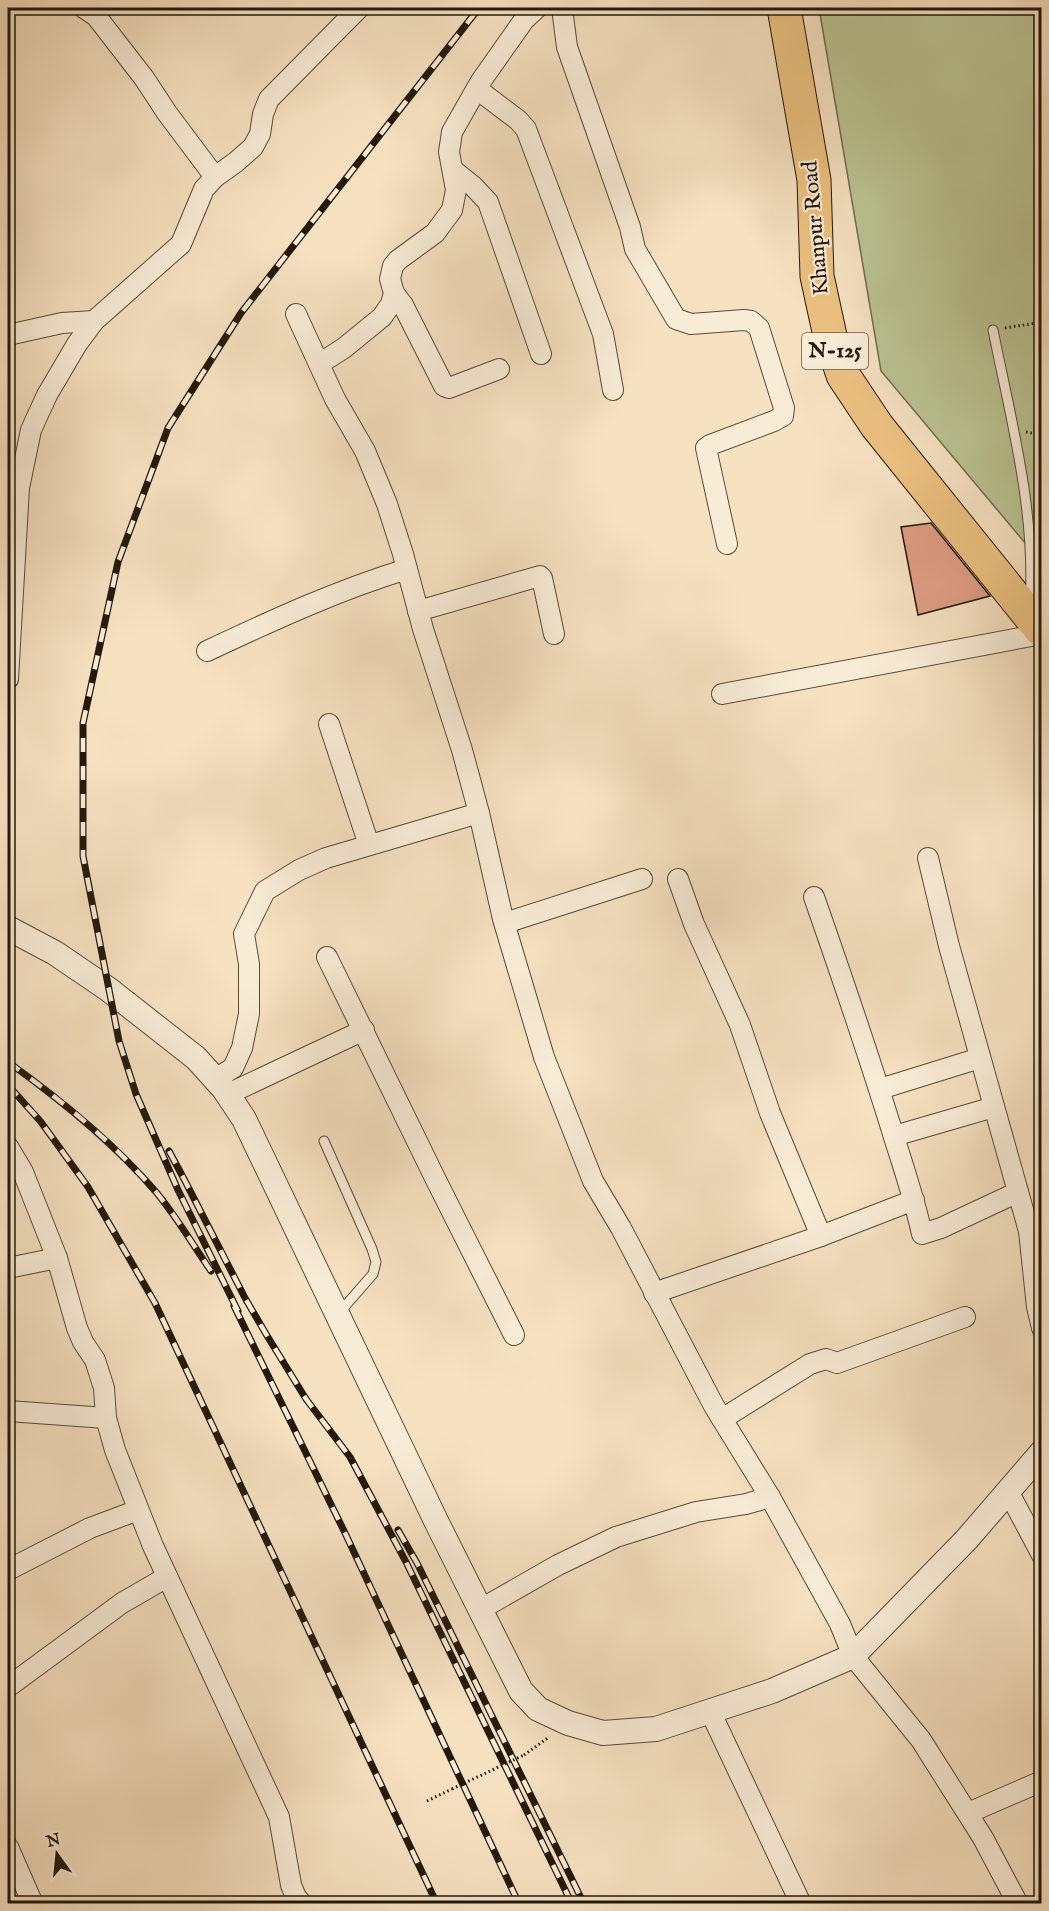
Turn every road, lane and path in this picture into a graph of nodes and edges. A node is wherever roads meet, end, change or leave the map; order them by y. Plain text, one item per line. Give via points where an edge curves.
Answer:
1 (84, 8) edge
2 (359, 8) edge
3 (537, 8) edge
4 (562, 8) edge
5 (784, 8) edge
6 (477, 89) junction
7 (453, 170) junction
8 (215, 177) junction
9 (394, 293) junction
10 (296, 314) dead end
11 (94, 321) junction
12 (1041, 322) edge
13 (993, 330) joint
14 (8, 335) edge
15 (541, 354) dead end
16 (319, 364) junction
17 (499, 369) dead end
18 (613, 390) dead end
19 (727, 544) dead end
20 (11, 568) edge
21 (407, 569) junction
22 (418, 611) junction
23 (1038, 626) edge
24 (554, 634) dead end
25 (207, 651) dead end
26 (8, 679) edge
27 (722, 694) dead end
28 (329, 724) dead end
29 (479, 813) junction
30 (369, 845) junction
31 (928, 858) dead end
32 (642, 879) dead end
33 (678, 879) dead end
34 (814, 897) dead end
35 (505, 923) junction
36 (8, 928) edge
37 (327, 957) dead end
38 (364, 1030) junction
39 (980, 1058) junction
40 (221, 1087) junction
41 (880, 1089) junction
42 (994, 1107) junction
43 (894, 1136) junction
44 (324, 1141) dead end
45 (8, 1147) edge
46 (1018, 1192) junction
47 (914, 1200) junction
48 (821, 1236) junction
49 (57, 1258) junction
50 (8, 1268) edge
51 (654, 1293) junction
52 (338, 1315) junction
53 (965, 1317) dead end
54 (1041, 1328) edge
55 (514, 1335) dead end
56 (8, 1411) edge
57 (106, 1418) junction
58 (722, 1419) junction
59 (1041, 1452) edge
60 (1008, 1491) junction
61 (770, 1497) junction
62 (138, 1510) junction
63 (1041, 1555) edge
64 (8, 1570) edge
65 (167, 1576) junction
66 (481, 1609) junction
67 (852, 1656) junction
68 (8, 1687) edge
69 (710, 1711) junction
70 (568, 1723) junction
71 (1041, 1781) edge
72 (427, 1801) dead end
73 (968, 1813) junction
74 (8, 1847) edge
75 (296, 1901) edge
76 (33, 1904) edge
77 (801, 1904) edge
78 (1018, 1904) edge

1 - 8 street via 96,16
2 - 8 street via 268,99 253,147
3 - 6 street
4 - 19 street via 567,47 635,249 676,319 691,324 744,320 759,328 784,408 783,416 774,421 706,448
5 - 23 highway, Khanpur Road / N-125 via 814,180 817,276 843,375 877,426
6 - 7 street via 452,132 449,152
6 - 18 street via 526,129 603,334
7 - 9 street via 456,190 452,210 435,234 393,266 390,279
7 - 15 street via 488,202
8 - 11 street via 204,189 181,244
9 - 16 street via 392,304 382,317
9 - 17 street via 444,386 448,388
10 - 16 street
11 - 14 street via 62,323
11 - 20 street via 47,395 31,430 19,488
12 - 13 path
13 - 23 lane via 1026,498
16 - 21 street via 365,451
20 - 26 street
21 - 22 street
21 - 25 street via 300,608
22 - 24 street via 540,576
22 - 29 street
23 - 27 street
28 - 30 street
29 - 30 street
29 - 35 street
30 - 40 street via 317,862 265,891 244,934 249,964 249,1014 242,1048
31 - 39 street
32 - 35 street
33 - 48 street via 740,1025 770,1113
34 - 41 street
35 - 51 street via 544,1057 589,1170
36 - 40 street via 55,953 108,989 196,1058
37 - 38 street
38 - 40 street
38 - 55 street
39 - 41 street
39 - 42 street
40 - 52 street via 244,1119
41 - 43 street
42 - 43 street
42 - 46 street
43 - 47 street
44 - 52 lane via 376,1262 373,1274
45 - 49 street via 23,1172
46 - 47 street via 922,1234
46 - 54 street via 1029,1231
47 - 48 street
48 - 51 street
49 - 50 street
49 - 57 street via 77,1328 95,1360 104,1388
51 - 58 street
52 - 66 street
53 - 58 street via 837,1363 826,1359 810,1364
56 - 57 street
57 - 62 street
58 - 61 street
59 - 60 street
60 - 63 street
60 - 67 street via 967,1539
61 - 66 street via 696,1512 616,1536
61 - 67 street via 840,1623
62 - 64 street via 90,1528
62 - 65 street
65 - 68 street via 123,1603
65 - 75 street via 279,1817
66 - 70 street via 522,1691 538,1709
67 - 69 street via 772,1691
67 - 73 street via 921,1740
69 - 70 street via 656,1729 603,1733
69 - 77 street
70 - 72 path, bridge via 524,1755
71 - 73 street
73 - 78 street
74 - 76 street

